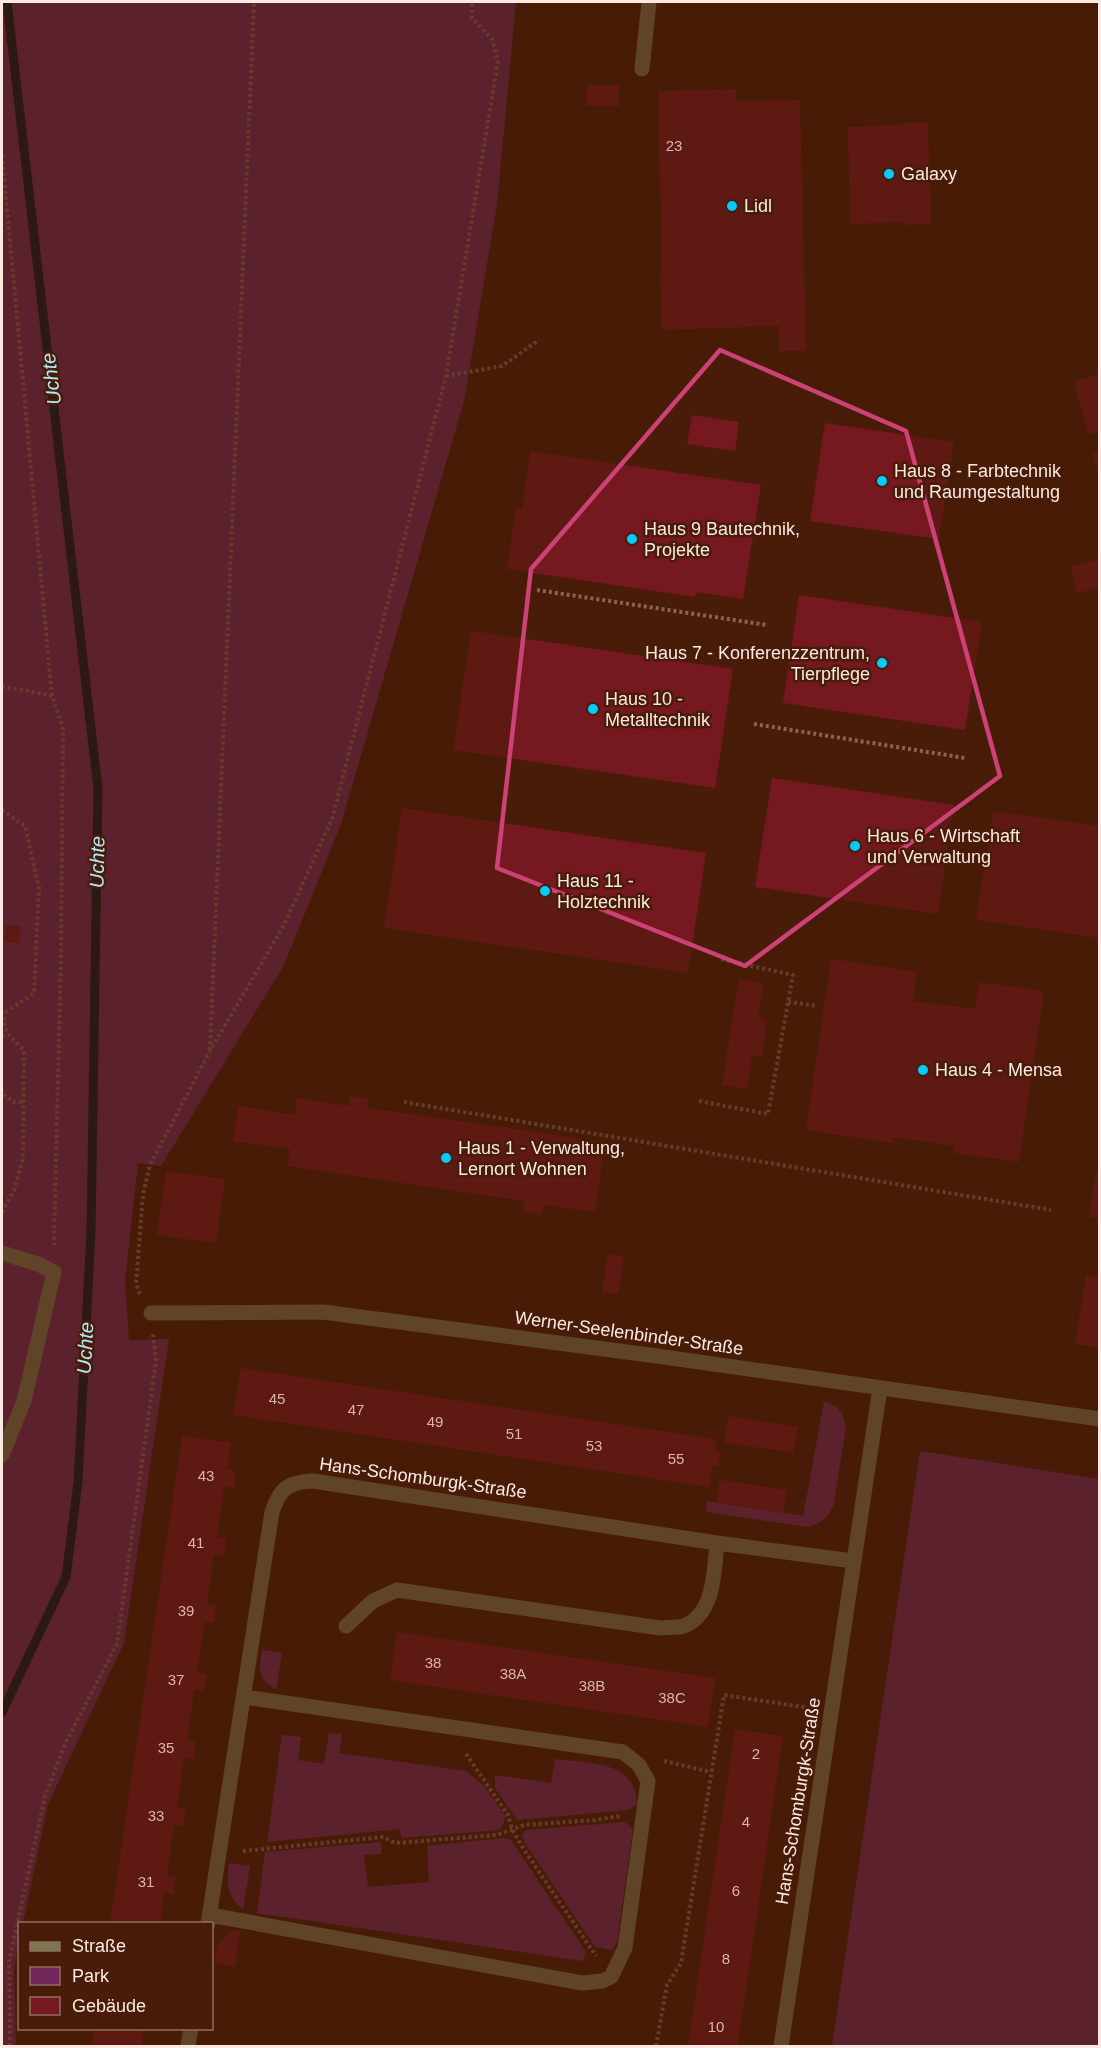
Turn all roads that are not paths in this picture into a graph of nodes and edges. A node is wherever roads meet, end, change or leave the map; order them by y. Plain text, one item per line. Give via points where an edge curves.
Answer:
1 (649, 2) edge
2 (642, 69) dead end
3 (2, 1253) edge
4 (151, 1313) road end
5 (880, 1388) junction
6 (1100, 1419) edge
7 (2, 1455) edge
8 (717, 1543) junction
9 (853, 1561) junction
10 (346, 1626) dead end
11 (244, 1697) junction
12 (209, 1919) edge
13 (191, 2030) edge
14 (188, 2046) edge
15 (781, 2046) edge

1 - 2 street
3 - 7 street via 54,1272 24,1401
4 - 5 street, Werner-Seelenbinder-Straße via 323,1312
5 - 6 street, Werner-Seelenbinder-Straße
5 - 9 street, Hans-Schomburgk-Straße
8 - 9 street, Hans-Schomburgk-Straße
8 - 10 street via 710,1598 699,1615 684,1626 660,1628 397,1590 373,1600
8 - 11 street, Hans-Schomburgk-Straße via 313,1481 296,1482 278,1494 272,1512
9 - 15 street, Hans-Schomburgk-Straße
11 - 12 street, Hans-Schomburgk-Straße
11 - 12 street via 623,1752 639,1764 648,1781 625,1948 611,1977 582,1983
13 - 14 street

